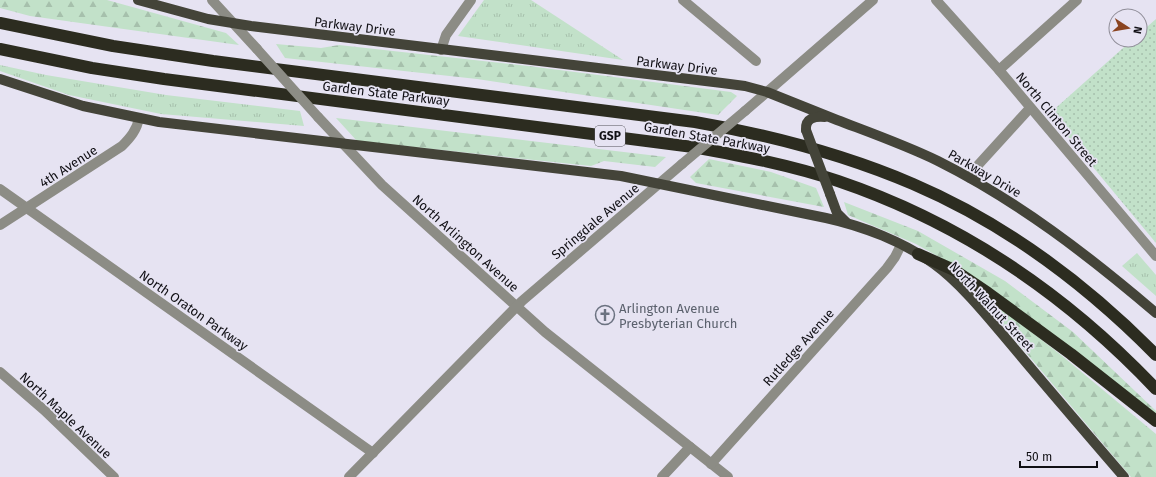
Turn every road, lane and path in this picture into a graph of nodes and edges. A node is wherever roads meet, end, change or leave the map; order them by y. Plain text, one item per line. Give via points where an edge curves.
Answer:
1 (138, 0) edge
2 (212, 0) edge
3 (471, 0) edge
4 (683, 0) edge
5 (873, 0) edge
6 (936, 0) edge
7 (1077, 0) edge
8 (0, 23) edge
9 (234, 23) junction
10 (0, 49) edge
11 (441, 50) junction
12 (756, 61) dead end
13 (999, 70) junction
14 (0, 80) edge
15 (767, 92) junction
16 (1030, 108) junction
17 (139, 118) junction
18 (837, 120) junction
19 (342, 143) junction
20 (970, 178) junction
21 (660, 183) junction
22 (0, 189) edge
23 (27, 208) junction
24 (846, 222) junction
25 (0, 225) edge
26 (901, 245) junction
27 (918, 254) junction
28 (1156, 256) edge
29 (516, 307) junction
30 (1156, 313) edge
31 (1156, 355) edge
32 (0, 372) edge
33 (1156, 389) edge
34 (1156, 422) edge
35 (690, 447) junction
36 (373, 453) junction
37 (711, 464) junction
38 (114, 477) edge
39 (349, 477) edge
40 (662, 477) edge
41 (728, 477) edge
42 (1124, 477) edge

1 - 9 main road, Parkway Drive
2 - 9 street, North Arlington Avenue
3 - 11 street via 446,35
4 - 12 street
5 - 15 street, Springdale Avenue
6 - 13 street, North Clinton Street
7 - 13 street
8 - 31 highway, Garden State Parkway / GSP via 106,45 200,59 689,121 752,133 818,150 913,184 998,228 1075,282
9 - 11 main road, Parkway Drive
9 - 19 street, North Arlington Avenue, bridge
10 - 33 highway, Garden State Parkway / GSP via 98,69 183,82 688,146 819,175 906,208 954,231 1002,259 1047,290 1090,325
11 - 15 main road, Parkway Drive via 735,85
13 - 16 street, North Clinton Street
14 - 17 main road via 83,106
15 - 18 main road, Parkway Drive
15 - 21 street, Springdale Avenue, bridge
16 - 20 street via 979,164
16 - 28 street, North Clinton Street
17 - 19 main road via 202,128
17 - 23 street, 4th Avenue via 132,136 122,146
18 - 20 main road, Parkway Drive via 901,144
18 - 24 main road, bridge via 814,117 808,121 806,130 837,213
19 - 21 main road via 605,174
19 - 29 street, North Arlington Avenue via 382,185
20 - 30 main road, Parkway Drive via 1050,228
21 - 24 main road, North Walnut Street
21 - 29 street, Springdale Avenue
22 - 23 street, North Oraton Parkway
23 - 25 street, 4th Avenue
23 - 36 street, North Oraton Parkway
24 - 26 main road, North Walnut Street
26 - 27 main road, North Walnut Street
26 - 37 street, Rutledge Avenue via 887,268
27 - 34 highway via 954,270 988,292 1072,354
27 - 42 main road, North Walnut Street via 943,271 971,299
29 - 35 street, North Arlington Avenue via 558,344
29 - 36 street, Springdale Avenue
32 - 38 street, North Maple Avenue via 38,404
35 - 37 street, North Arlington Avenue
35 - 40 street
36 - 39 street, Springdale Avenue
37 - 41 street, North Arlington Avenue

